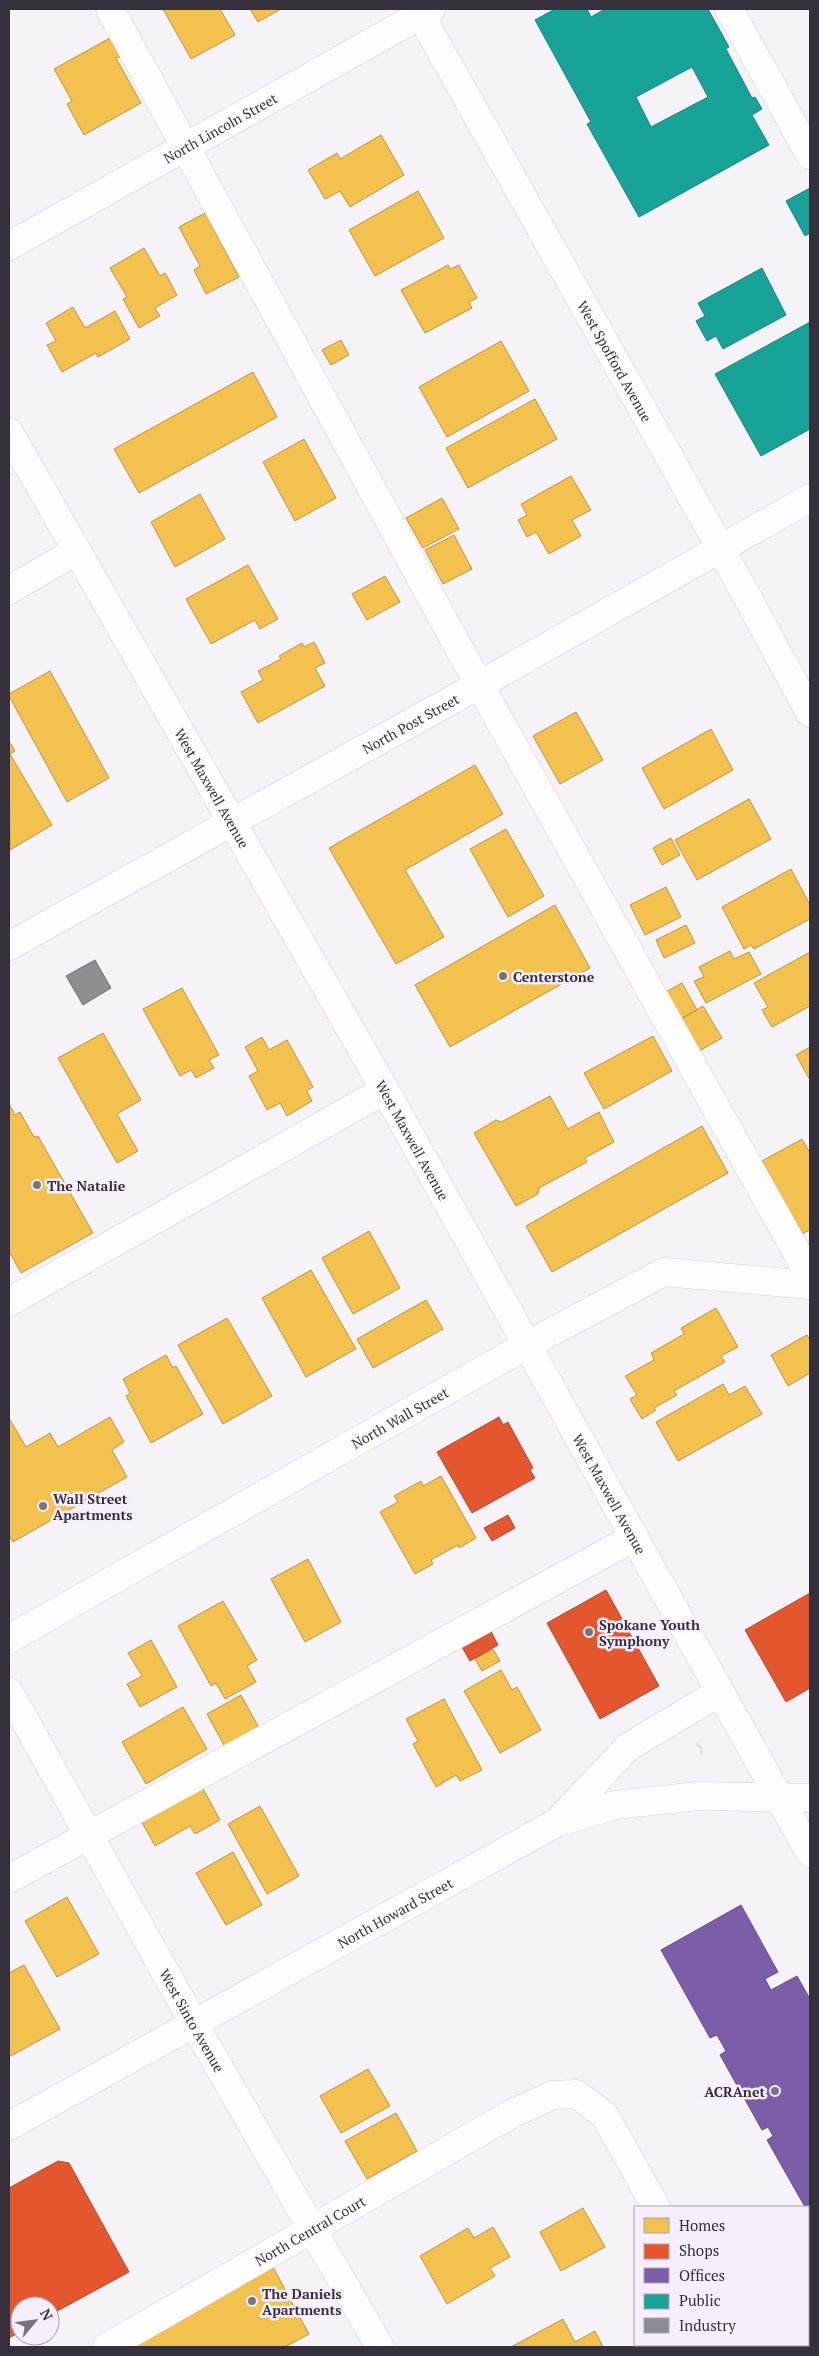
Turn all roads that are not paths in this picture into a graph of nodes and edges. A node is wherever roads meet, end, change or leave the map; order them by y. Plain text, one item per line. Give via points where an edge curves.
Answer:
1 (110, 9) edge
2 (729, 9) edge
3 (423, 11) edge
4 (800, 114) edge
5 (185, 147) junction
6 (810, 155) edge
7 (9, 246) edge
8 (9, 432) edge
9 (810, 498) edge
10 (720, 547) junction
11 (76, 551) junction
12 (9, 590) edge
13 (479, 685) junction
14 (810, 713) edge
15 (230, 823) junction
16 (9, 946) edge
17 (385, 1090) junction
18 (810, 1276) edge
19 (810, 1286) edge
20 (9, 1302) edge
21 (527, 1345) junction
22 (635, 1537) junction
23 (9, 1639) edge
24 (9, 1692) edge
25 (720, 1692) junction
26 (778, 1797) junction
27 (810, 1798) edge
28 (556, 1823) junction
29 (89, 1835) junction
30 (810, 1852) edge
31 (9, 1879) edge
32 (194, 2022) junction
33 (9, 2126) edge
34 (655, 2206) edge
35 (313, 2230) junction
36 (107, 2347) edge
37 (380, 2347) edge

1 - 5 street
2 - 4 street
3 - 5 street, North Lincoln Street
3 - 10 street, West Spofford Avenue
4 - 6 street
5 - 7 street, North Lincoln Street
5 - 13 street
8 - 11 street, West Maxwell Avenue
9 - 10 street, North Post Street
10 - 13 street, North Post Street
10 - 14 street, West Spofford Avenue
11 - 12 street
11 - 15 street, West Maxwell Avenue
13 - 15 street, North Post Street
13 - 18 street
15 - 16 street, North Post Street
15 - 17 street, West Maxwell Avenue
17 - 20 street
17 - 21 street, West Maxwell Avenue
19 - 21 street, North Wall Street via 664,1272
21 - 22 street, West Maxwell Avenue
21 - 23 street, North Wall Street
22 - 25 street, West Maxwell Avenue
22 - 29 street
24 - 29 street, West Sinto Avenue
25 - 26 street, West Maxwell Avenue
25 - 28 street via 628,1747
26 - 27 street, North Howard Street
26 - 28 street, North Howard Street via 699,1796 624,1804
26 - 30 street, West Maxwell Avenue
28 - 32 street, North Howard Street
29 - 31 street
29 - 32 street, West Sinto Avenue
32 - 33 street, North Howard Street
32 - 35 street, West Sinto Avenue
34 - 35 street, North Central Court via 605,2116 577,2094 553,2095 513,2112
35 - 36 street, North Central Court
35 - 37 street, West Sinto Avenue

